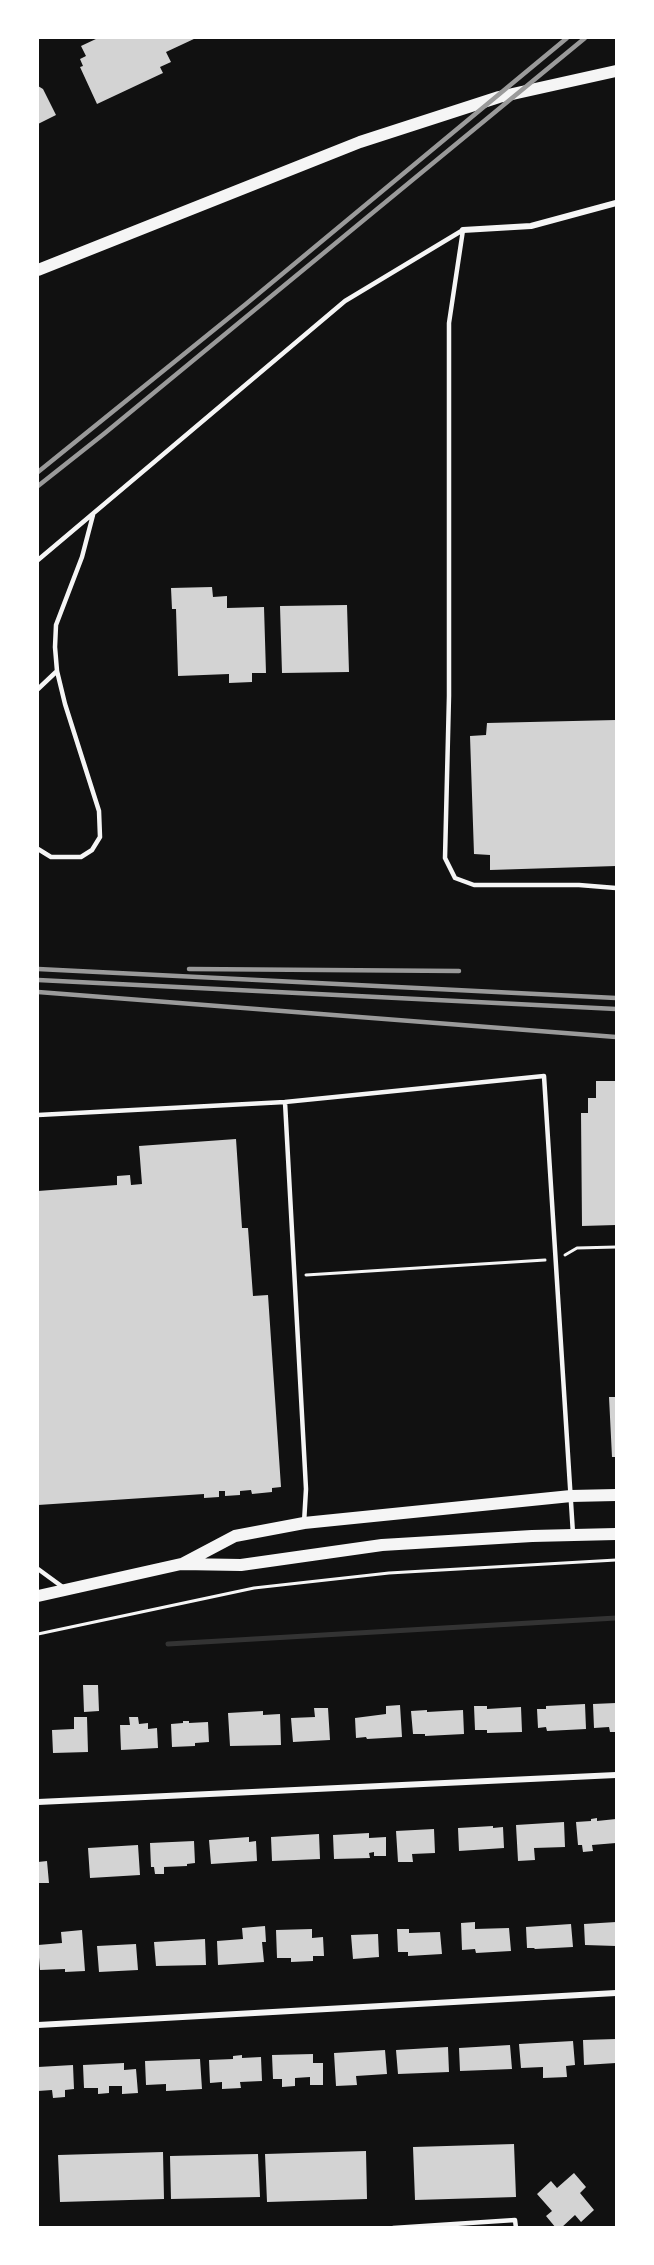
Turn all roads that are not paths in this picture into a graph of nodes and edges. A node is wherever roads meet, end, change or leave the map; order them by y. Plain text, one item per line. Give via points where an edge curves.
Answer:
1 (616, 71) edge
2 (616, 202) edge
3 (463, 230) junction
4 (38, 270) edge
5 (93, 515) junction
6 (38, 560) edge
7 (57, 671) junction
8 (38, 689) edge
9 (38, 849) edge
10 (616, 888) edge
11 (285, 1102) junction
12 (38, 1114) edge
13 (616, 1494) edge
14 (571, 1496) junction
15 (304, 1523) junction
16 (573, 1534) junction
17 (616, 1534) edge
18 (181, 1564) junction
19 (38, 1569) edge
20 (67, 1590) junction
21 (38, 1596) edge
22 (616, 1775) edge
23 (38, 1802) edge
24 (616, 1993) edge
25 (38, 2025) edge
26 (393, 2228) edge
27 (516, 2228) edge

1 - 4 main road via 499,97 360,142
2 - 3 street via 531,226
3 - 5 lane via 345,301
3 - 10 lane via 449,322 449,696 444,858 455,878 474,885
5 - 6 lane
5 - 7 lane via 56,625
7 - 8 lane
7 - 9 lane via 99,811 100,837 92,850 81,857 51,857
11 - 12 lane
11 - 14 lane via 544,1076
11 - 15 lane via 306,1489
13 - 14 main road
14 - 15 main road
14 - 16 lane
15 - 18 main road via 235,1536
16 - 17 main road
16 - 18 main road via 382,1545 242,1565
18 - 20 main road
19 - 20 lane
20 - 21 main road
22 - 23 street
24 - 25 street
26 - 27 lane via 516,2220

